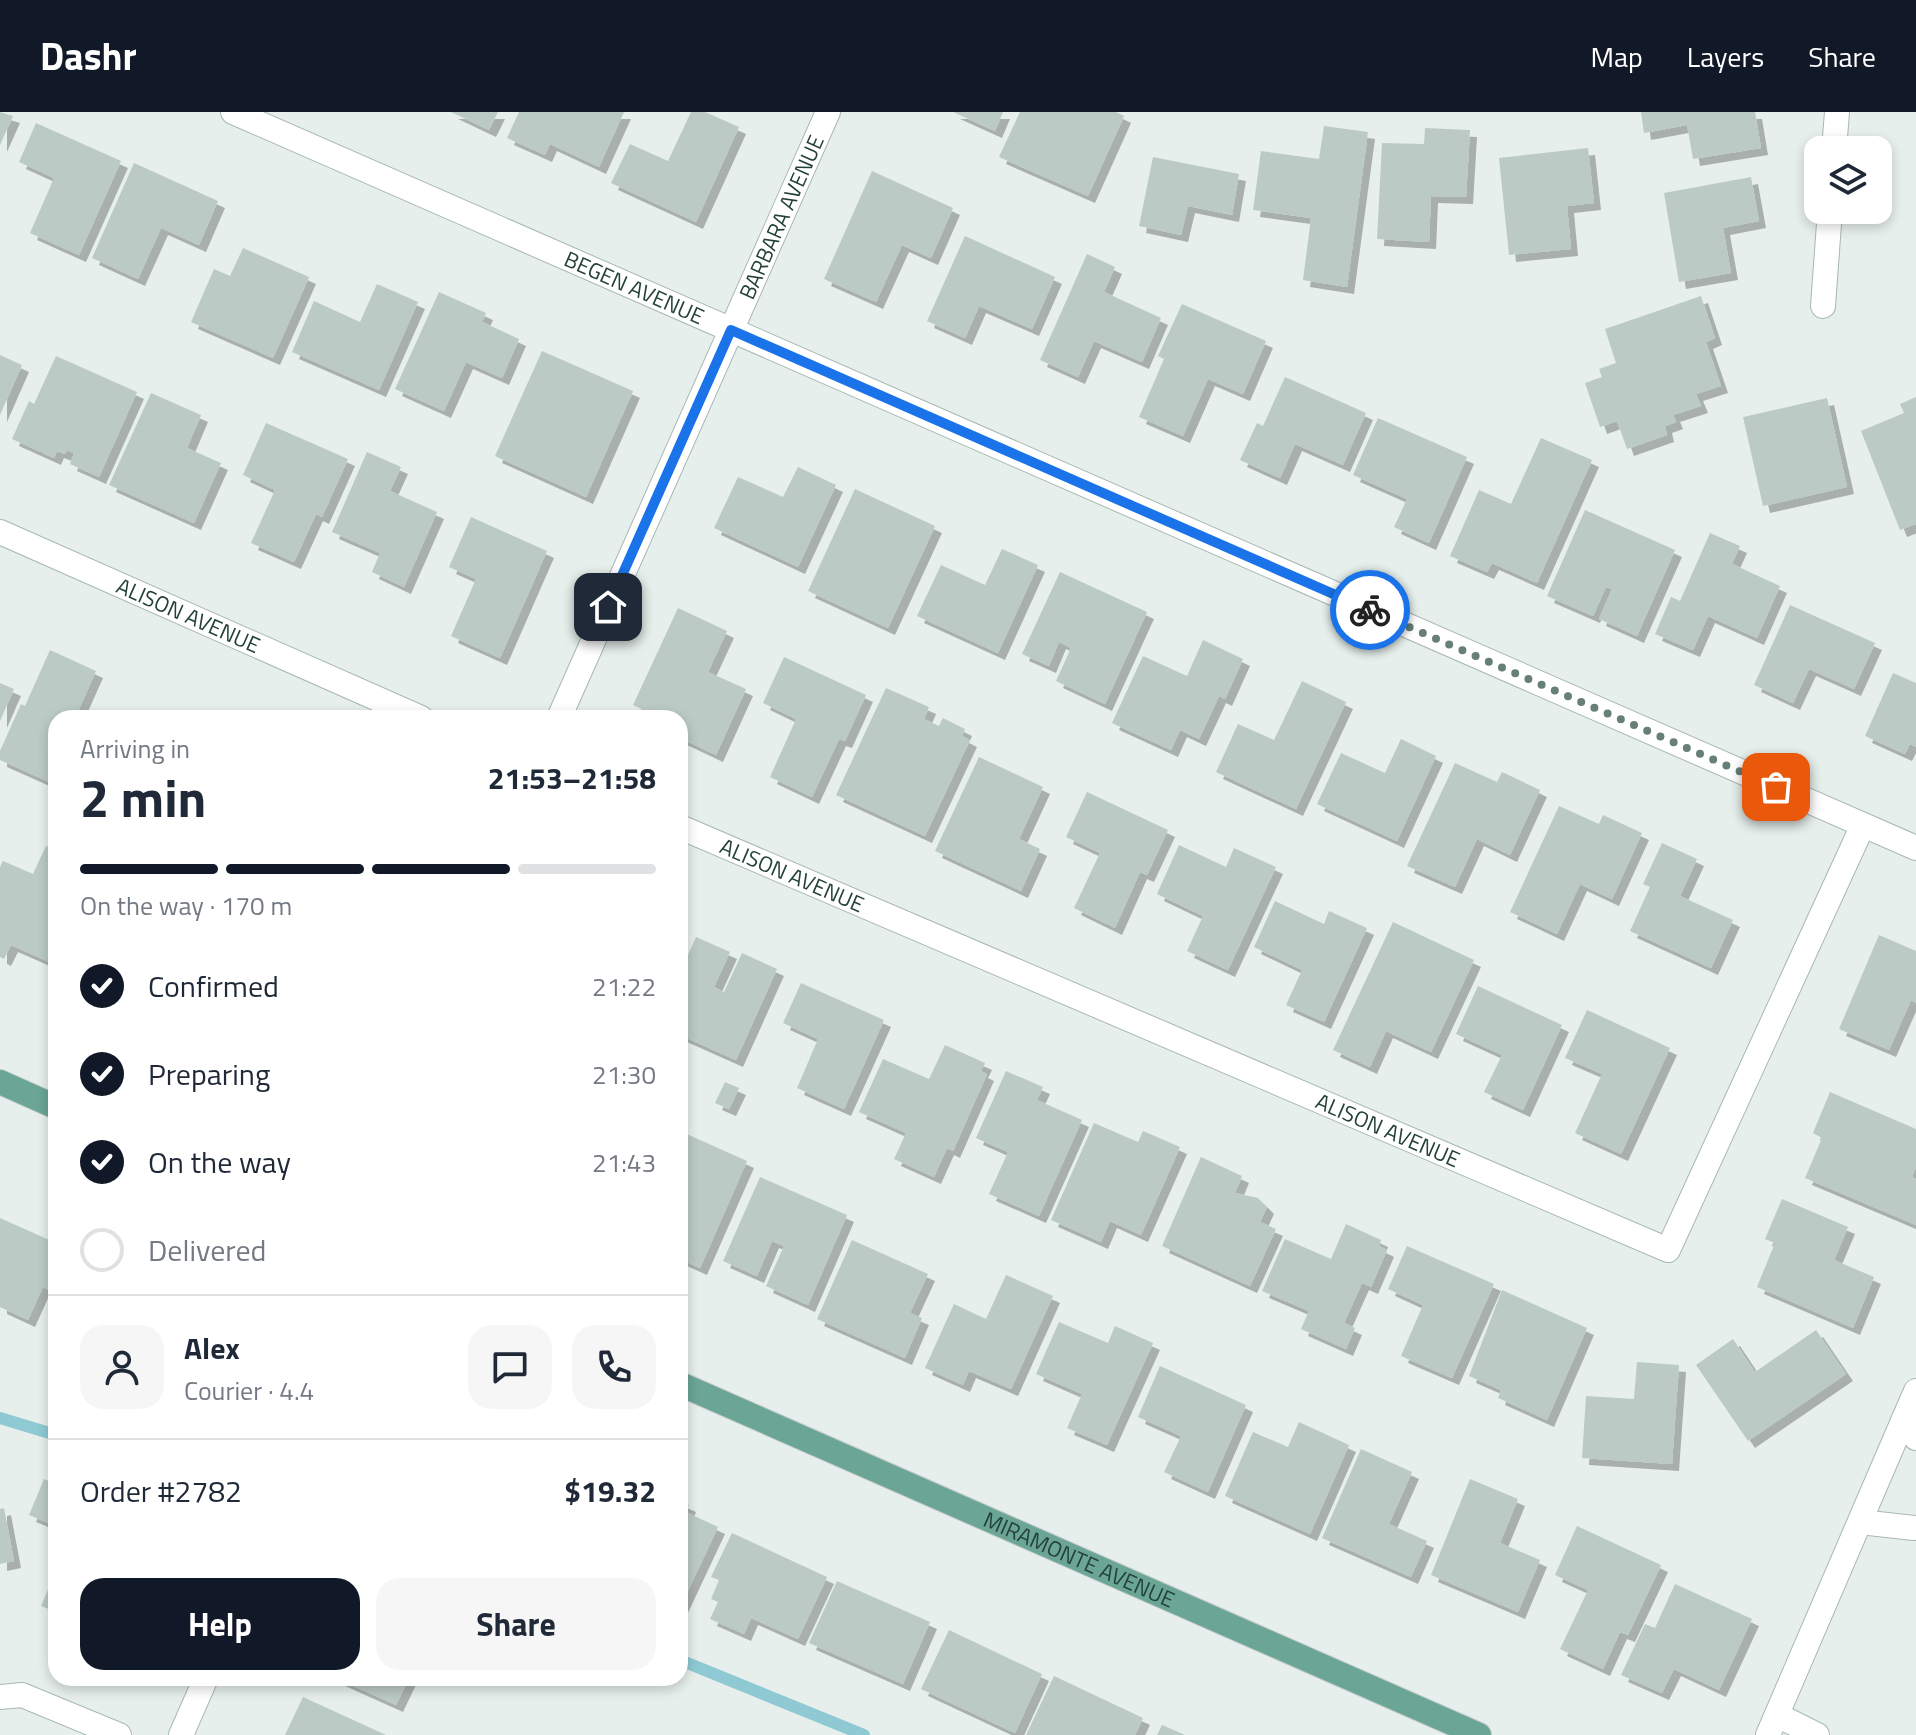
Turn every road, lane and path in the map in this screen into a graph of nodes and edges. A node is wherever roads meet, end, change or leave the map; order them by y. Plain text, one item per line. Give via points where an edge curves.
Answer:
1 (233, 112) edge
2 (828, 112) edge
3 (1837, 112) edge
4 (1835, 136) edge
5 (1829, 224) edge
6 (1823, 306) dead end
7 (731, 330) junction
8 (0, 532) edge
9 (403, 710) edge
10 (563, 710) edge
11 (1863, 825) junction
12 (688, 830) edge
13 (1916, 848) edge
14 (0, 1082) edge
15 (48, 1103) edge
16 (688, 1388) edge
17 (1916, 1391) edge
18 (1909, 1429) edge
19 (1860, 1522) junction
20 (1915, 1528) edge
21 (202, 1686) edge
22 (0, 1697) edge
23 (1773, 1725) edge
24 (119, 1735) edge
25 (181, 1735) edge
26 (1479, 1735) edge
27 (1817, 1735) edge

1 - 7 street, BEGEN AVENUE
2 - 7 street, BARBARA AVENUE
3 - 4 street
5 - 6 street
7 - 10 street, BARBARA AVENUE
7 - 11 street, BEGEN AVENUE
8 - 9 street, ALISON AVENUE
11 - 12 street, ALISON AVENUE via 1668,1250
11 - 13 street, BEGEN AVENUE
14 - 15 main road
16 - 26 main road, MIRAMONTE AVENUE
17 - 18 street
18 - 19 street
19 - 20 street
19 - 23 street
21 - 25 street
22 - 24 street via 22,1695
23 - 27 street

